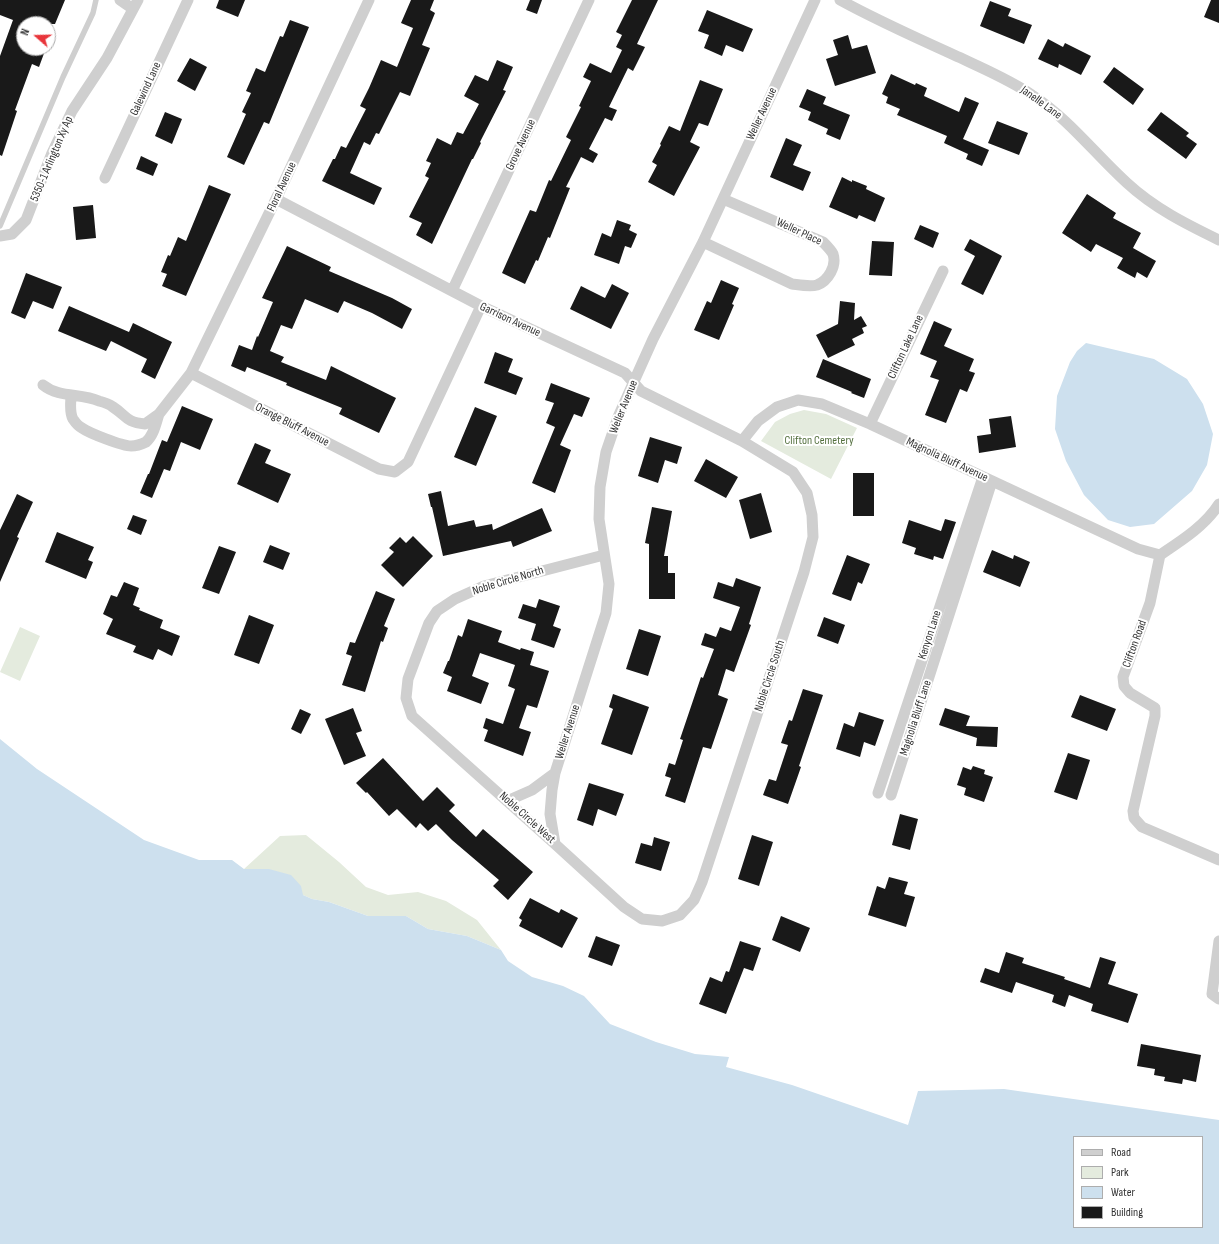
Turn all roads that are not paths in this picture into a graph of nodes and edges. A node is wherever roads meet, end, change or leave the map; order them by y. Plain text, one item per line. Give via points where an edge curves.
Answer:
1 (96, 0) edge
2 (120, 0) edge
3 (188, 0) edge
4 (369, 0) edge
5 (589, 0) edge
6 (815, 0) edge
7 (840, 0) edge
8 (136, 3) edge
9 (105, 178) dead end
10 (723, 199) junction
11 (276, 200) junction
12 (0, 226) edge
13 (0, 236) edge
14 (1219, 240) edge
15 (703, 242) junction
16 (943, 271) dead end
17 (452, 291) junction
18 (481, 306) junction
19 (191, 373) junction
20 (633, 383) junction
21 (43, 385) dead end
22 (71, 395) junction
23 (159, 414) junction
24 (870, 424) junction
25 (742, 441) junction
26 (987, 479) junction
27 (1219, 504) edge
28 (604, 555) junction
29 (1160, 555) junction
30 (406, 698) joint
31 (555, 773) junction
32 (878, 793) dead end
33 (891, 795) dead end
34 (507, 801) junction
35 (555, 844) junction
36 (1219, 860) edge
37 (662, 921) joint
38 (1219, 941) edge
39 (1219, 999) edge

1 - 12 lane via 93,13
2 - 8 street
3 - 9 street, Galewind Lane
4 - 11 street, Floral Avenue
5 - 17 street, Grove Avenue
6 - 10 street, Weller Avenue
7 - 14 street, Janelle Lane via 1006,79 1032,94 1056,111 1127,184 1152,204
8 - 13 street, 5350-1 Arlington Xy Ap via 107,58 72,111 52,153 26,220 12,234
10 - 15 street, Weller Avenue
10 - 15 street, Weller Place via 824,242 833,254 834,266 827,278 817,285 792,284
11 - 17 street, Garrison Avenue
11 - 19 street, Floral Avenue
15 - 20 street, Weller Avenue
16 - 24 street, Clifton Lake Lane
17 - 18 street, Garrison Avenue
18 - 19 street, Orange Bluff Avenue via 408,462 395,472 379,469
18 - 20 street, Garrison Avenue via 625,373
19 - 23 street, Floral Avenue
20 - 25 street, Garrison Avenue via 641,391
20 - 28 street, Weller Avenue via 606,452 600,488 599,519
21 - 22 street via 60,394
22 - 23 street via 97,400 113,407 128,420 136,423 145,424
22 - 23 street via 72,417 82,428 131,446 146,441 155,427
24 - 25 street, Magnolia Bluff Avenue via 822,404 798,400 777,407 758,422
24 - 26 street, Magnolia Bluff Avenue
25 - 37 street, Noble Circle South via 793,472 807,493 812,514 813,537 804,572 702,882 694,900 680,915
26 - 29 street, Magnolia Bluff Avenue via 1138,549
26 - 32 street, Kenyon Lane
26 - 33 street, Magnolia Bluff Lane
27 - 29 street via 1213,513 1182,541
28 - 30 street, Noble Circle North via 484,586 455,599 437,612 430,623 408,679
28 - 31 street, Weller Avenue via 609,584 606,613
29 - 36 street, Clifton Road via 1150,603 1123,677 1127,690 1154,708 1156,716 1133,811 1134,818 1142,827
30 - 34 street, Noble Circle West via 412,716
31 - 34 street via 532,790
31 - 35 street, Weller Avenue via 550,814
34 - 35 street, Noble Circle West
35 - 37 street, Noble Circle West via 624,907 642,919
38 - 39 street via 1212,994

